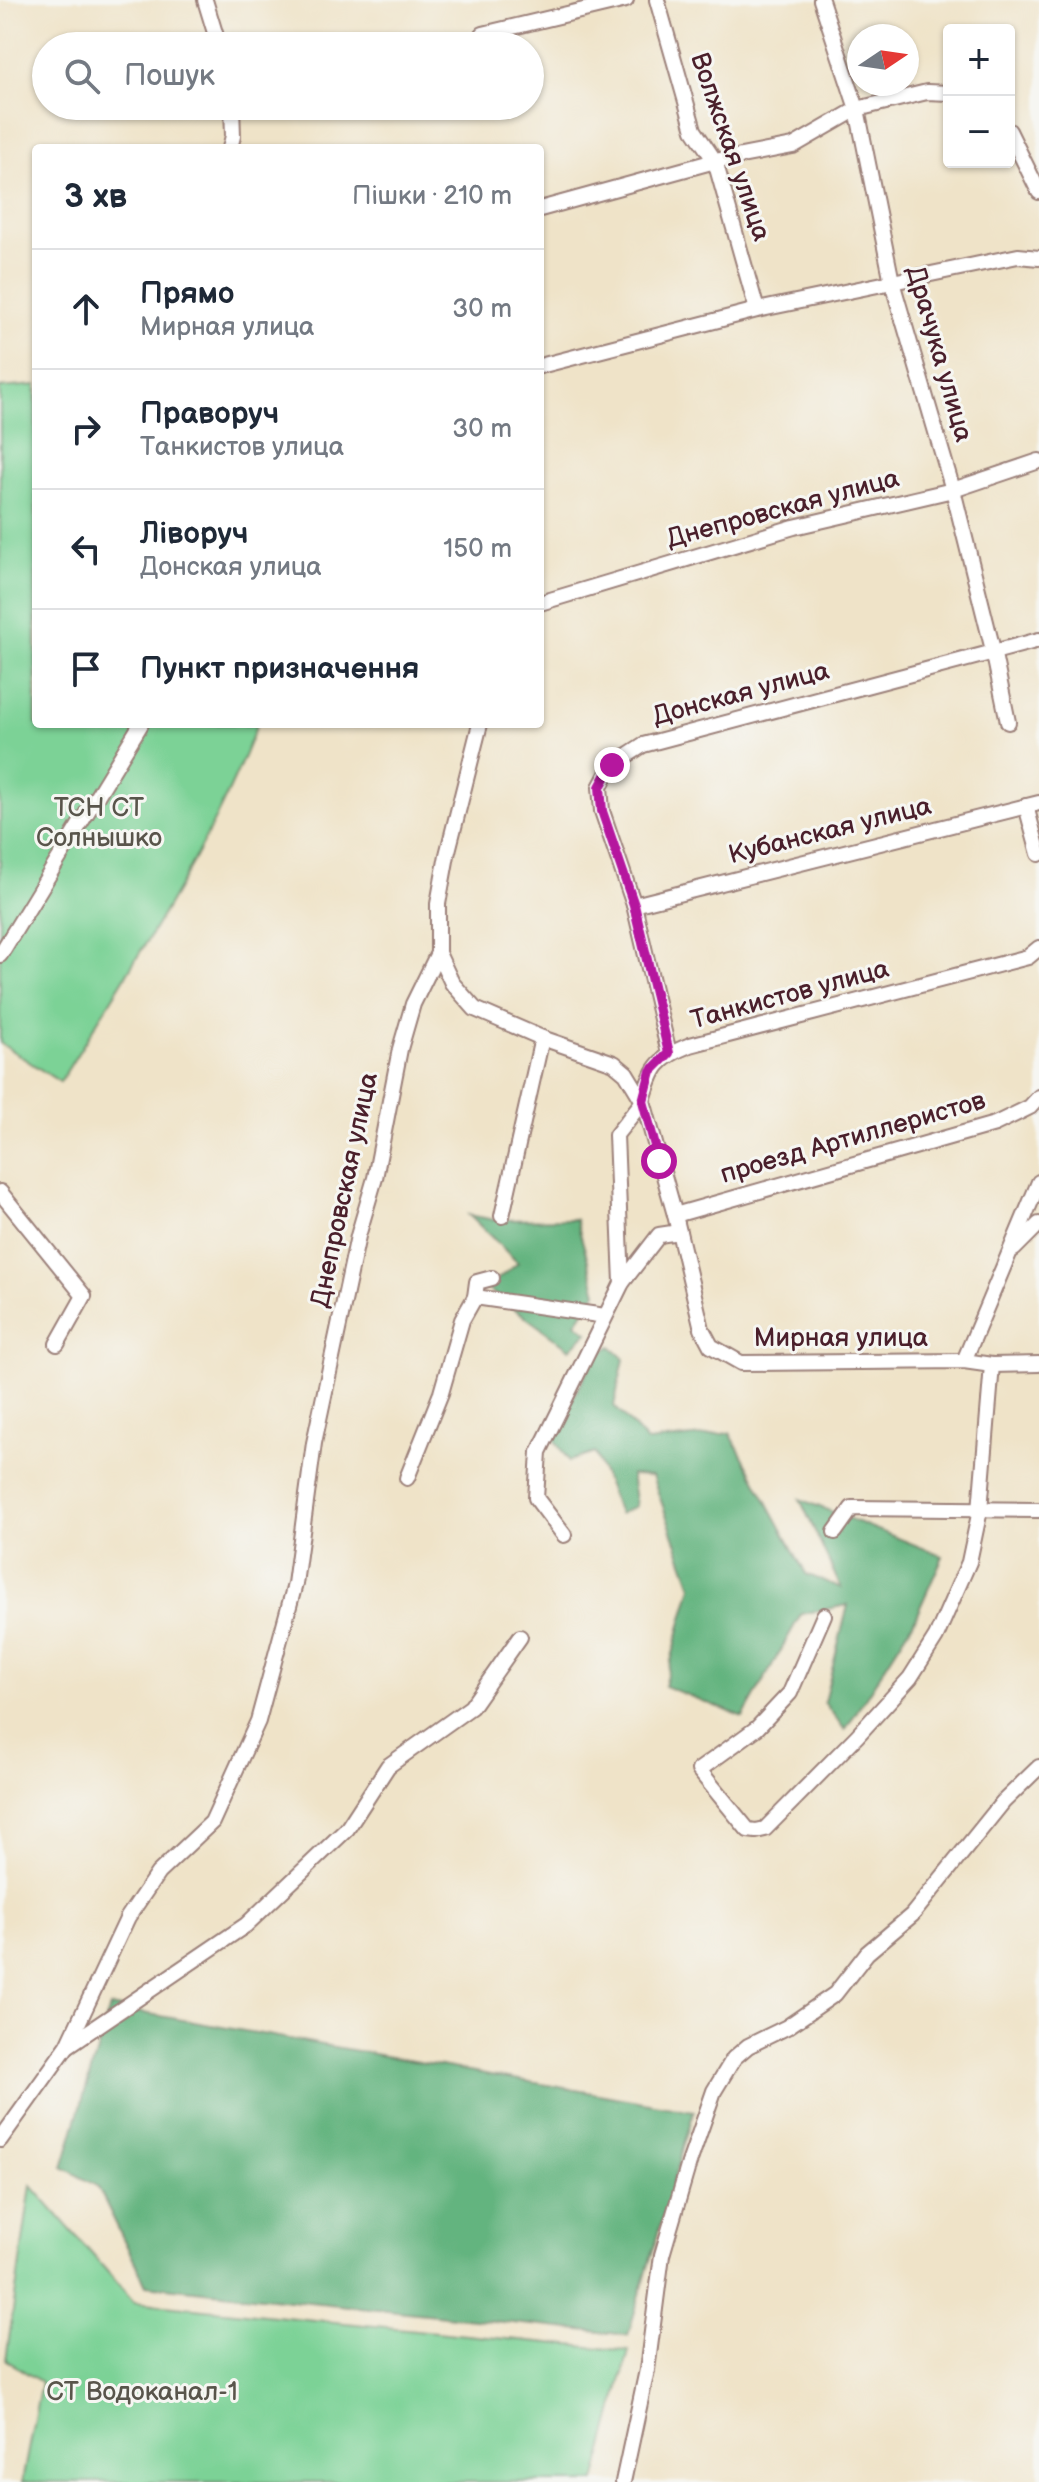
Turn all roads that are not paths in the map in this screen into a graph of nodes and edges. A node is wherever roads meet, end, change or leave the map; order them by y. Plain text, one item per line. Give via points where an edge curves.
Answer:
1 (205, 0) edge
2 (626, 0) edge
3 (657, 0) edge
4 (821, 0) edge
5 (215, 32) edge
6 (491, 32) edge
7 (943, 93) edge
8 (857, 109) junction
9 (232, 120) edge
10 (1015, 143) edge
11 (231, 144) edge
12 (715, 161) junction
13 (1039, 192) edge
14 (544, 208) edge
15 (1039, 258) edge
16 (892, 282) junction
17 (757, 310) junction
18 (544, 365) edge
19 (1039, 461) edge
20 (953, 490) junction
21 (544, 602) edge
22 (1039, 640) edge
23 (993, 650) junction
24 (1008, 722) dead end
25 (139, 728) edge
26 (479, 728) edge
27 (1033, 805) edge
28 (1039, 854) edge
29 (634, 905) junction
30 (1039, 948) edge
31 (438, 953) junction
32 (0, 955) edge
33 (542, 1038) junction
34 (669, 1053) junction
35 (1039, 1097) edge
36 (643, 1101) junction
37 (1039, 1182) edge
38 (0, 1192) edge
39 (675, 1215) junction
40 (502, 1216) dead end
41 (1039, 1224) edge
42 (679, 1232) junction
43 (1008, 1255) junction
44 (492, 1278) dead end
45 (622, 1283) junction
46 (475, 1297) junction
47 (605, 1316) junction
48 (57, 1344) dead end
49 (964, 1361) junction
50 (1039, 1364) edge
51 (992, 1365) junction
52 (407, 1478) dead end
53 (980, 1510) junction
54 (1039, 1510) edge
55 (835, 1532) dead end
56 (564, 1535) dead end
57 (824, 1615) dead end
58 (520, 1637) dead end
59 (1039, 1767) edge
60 (68, 2045) junction
61 (0, 2140) edge
62 (623, 2482) edge

1 - 5 street
2 - 6 street
3 - 12 street, Волжская улица via 694,130
4 - 8 street, Драчука улица
7 - 8 street
8 - 12 street via 793,146
8 - 16 street, Драчука улица
9 - 11 street
10 - 13 street
12 - 14 street
12 - 17 street, Волжская улица
15 - 16 street via 1018,256
16 - 17 street
16 - 20 street, Драчука улица
17 - 18 street
19 - 20 street, Днепровская улица
20 - 21 street, Днепровская улица via 794,527
20 - 23 street, Драчука улица
22 - 23 street, Донская улица
23 - 24 street, Драчука улица
23 - 29 street, Донская улица via 643,745 612,765 600,787 602,811
25 - 32 street
26 - 31 street, Днепровская улица via 440,892
27 - 28 street
27 - 29 street, Кубанская улица
29 - 34 street, Донская улица
30 - 34 street, Танкистов улица via 1028,957
31 - 33 street, Днепровская улица via 452,983 475,1009
31 - 60 street, Днепровская улица via 413,1004 400,1049 314,1443 295,1584 258,1721 212,1822 158,1873 128,1917
33 - 36 street via 614,1063
33 - 40 street
34 - 36 street, Танкистов улица via 651,1071
35 - 39 street, проезд Артиллеристов via 995,1124
36 - 39 street, Мирная улица
36 - 45 street, Танкистов улица via 616,1135
37 - 43 street
38 - 48 street via 84,1296
39 - 42 street, Мирная улица
41 - 43 street
42 - 45 street via 659,1235
42 - 49 street, Мирная улица via 702,1329 711,1346 741,1363
43 - 49 street
44 - 46 street via 477,1282
45 - 47 street
46 - 47 street
46 - 52 street via 462,1320 441,1393
47 - 56 street via 539,1452 536,1498
49 - 51 street, Мирная улица
50 - 51 street, Мирная улица
51 - 53 street
53 - 54 street
53 - 55 street via 852,1508
53 - 57 street via 969,1562 936,1637 910,1678 765,1829 748,1830 699,1770 757,1728 790,1693
58 - 60 street via 471,1707 388,1766 347,1829 246,1925
59 - 62 street via 1003,1802 912,1915 867,1953 835,1994 748,2046 714,2091 662,2255 647,2370
60 - 61 street

